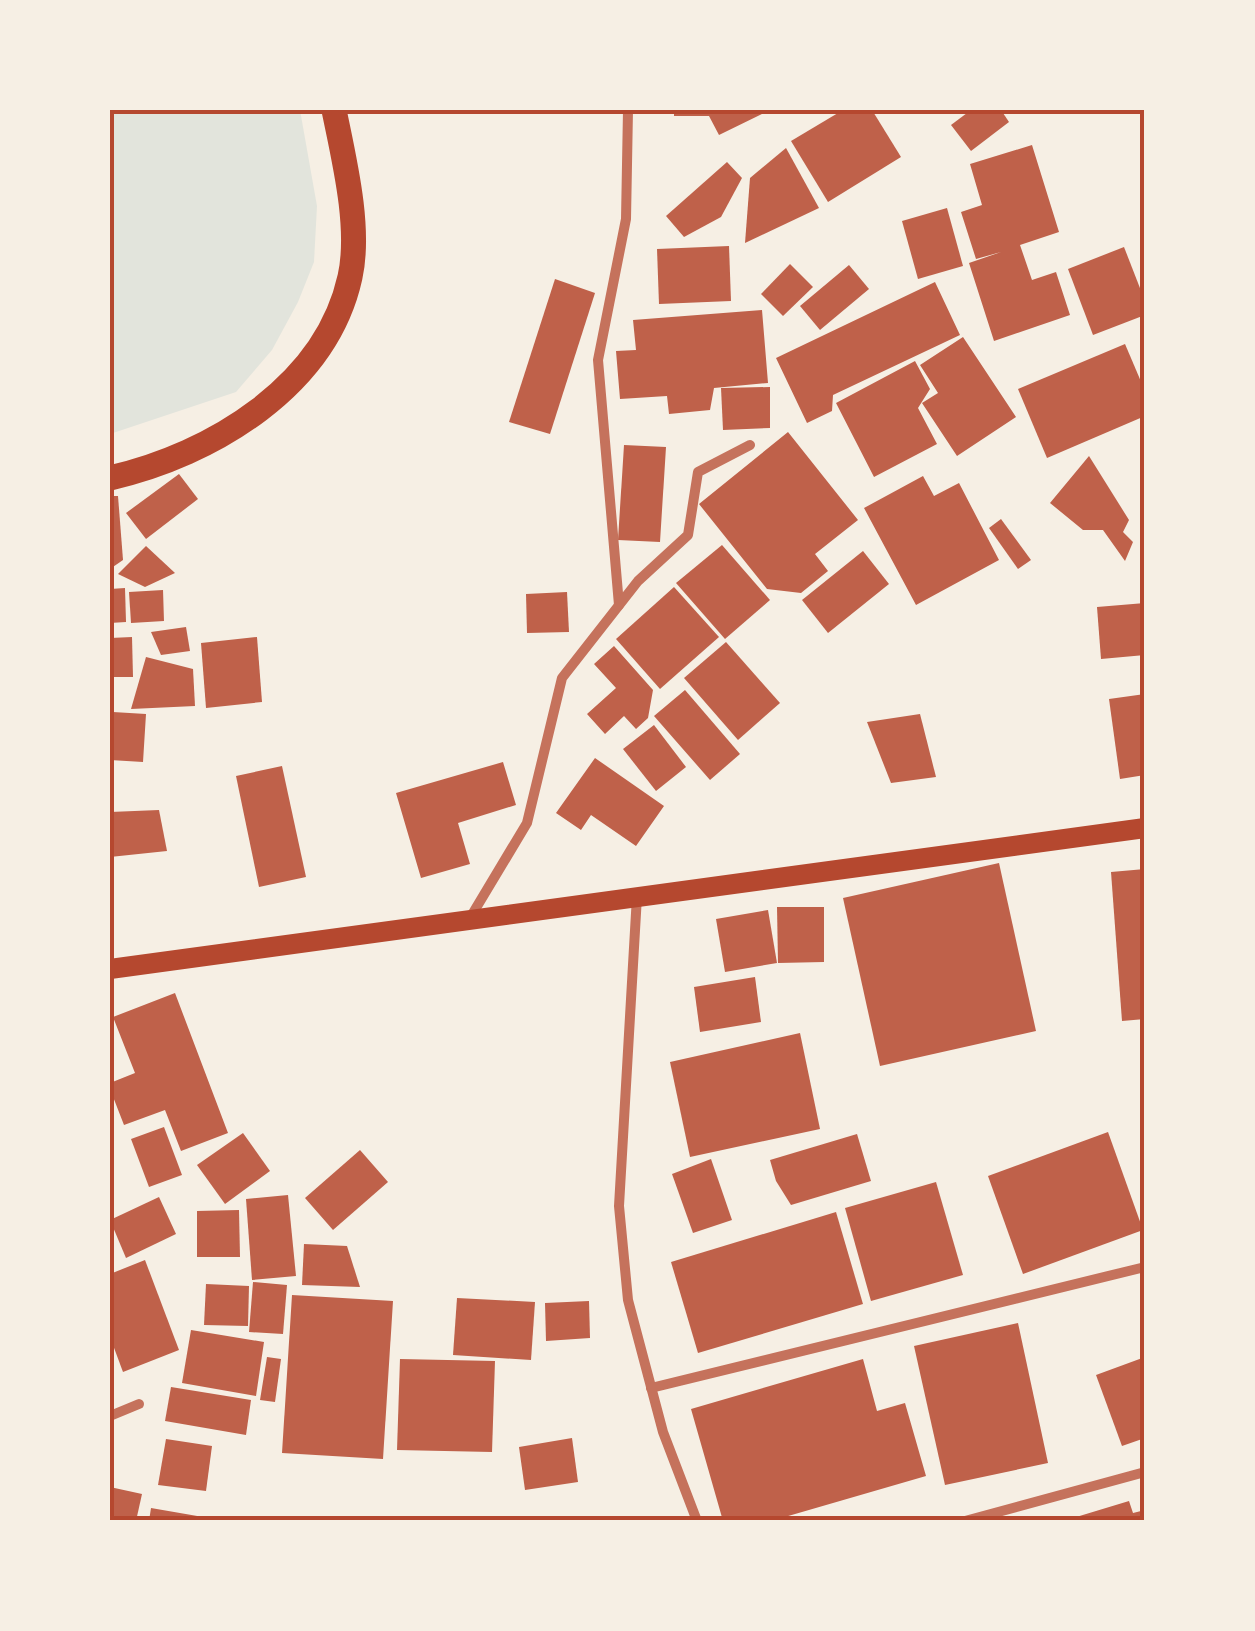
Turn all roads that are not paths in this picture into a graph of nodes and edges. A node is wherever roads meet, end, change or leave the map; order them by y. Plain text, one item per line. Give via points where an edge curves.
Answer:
1 (334, 110) edge
2 (628, 110) edge
3 (750, 446) dead end
4 (110, 478) edge
5 (619, 606) junction
6 (1145, 828) edge
7 (637, 896) junction
8 (470, 919) junction
9 (110, 969) edge
10 (1145, 1268) edge
11 (652, 1388) junction
12 (139, 1404) dead end
13 (110, 1416) edge
14 (1145, 1472) edge
15 (697, 1521) edge
16 (964, 1521) edge

1 - 4 main road via 352,221 351,274 338,318 274,398 229,431 142,471
2 - 5 street via 626,218 598,360
3 - 5 street via 698,472 688,534
5 - 8 street via 562,678 526,823
6 - 7 main road
7 - 8 main road
7 - 11 street via 619,1206 628,1300
8 - 9 main road
10 - 11 street
11 - 15 street
12 - 13 street
14 - 16 street

